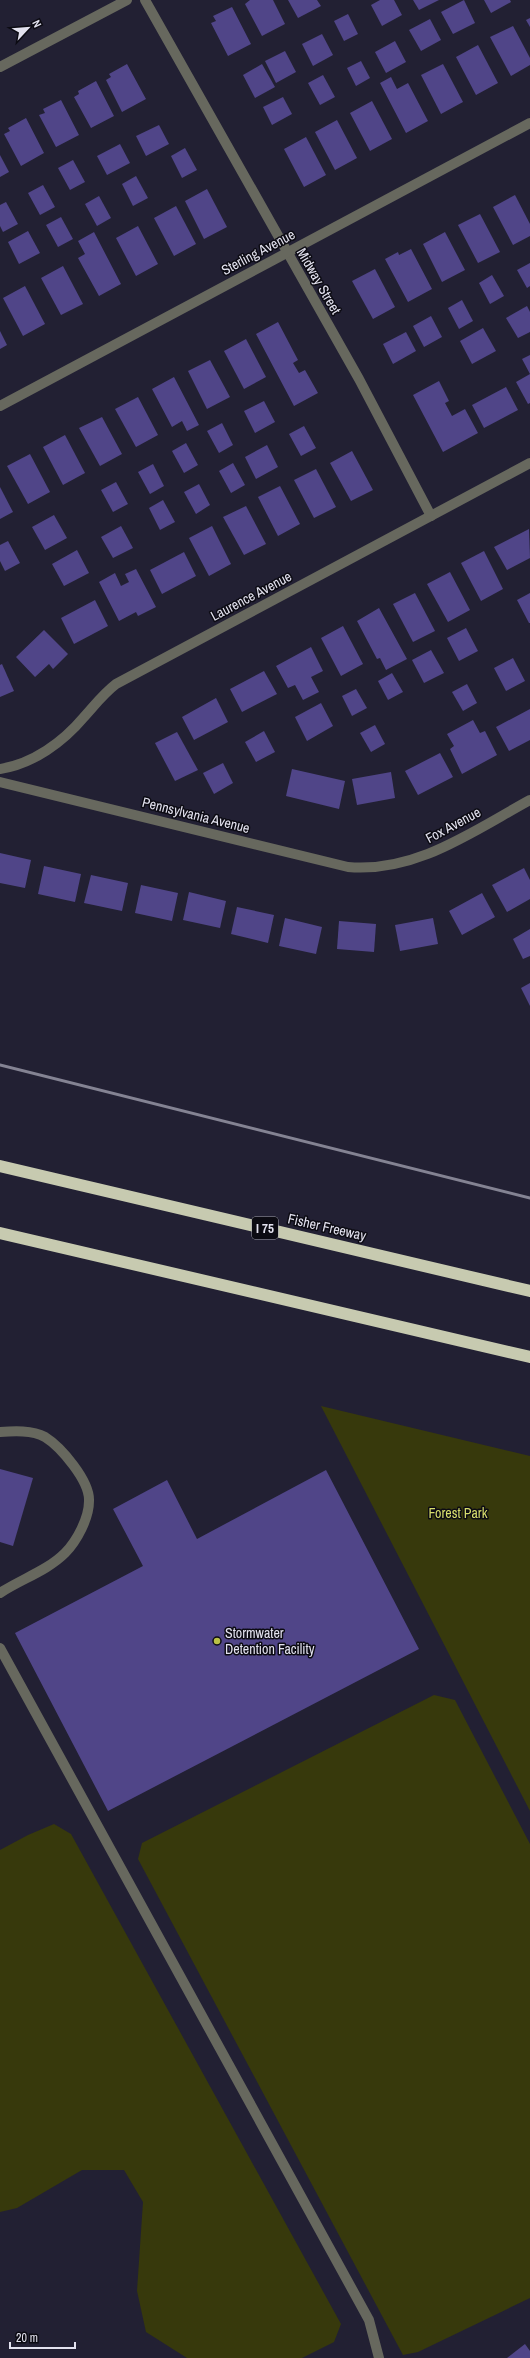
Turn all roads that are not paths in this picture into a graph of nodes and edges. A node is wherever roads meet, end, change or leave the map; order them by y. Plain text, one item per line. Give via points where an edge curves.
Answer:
1 (127, 0) edge
2 (144, 0) edge
3 (0, 67) edge
4 (530, 123) edge
5 (287, 253) junction
6 (0, 406) edge
7 (530, 463) edge
8 (431, 516) junction
9 (0, 769) edge
10 (0, 782) edge
11 (530, 800) edge
12 (387, 867) joint
13 (0, 1166) edge
14 (0, 1233) edge
15 (530, 1291) edge
16 (530, 1357) edge
17 (0, 1432) edge
18 (0, 1593) edge
19 (0, 1648) edge
20 (378, 2358) edge

1 - 3 street
2 - 5 street, Midway Street
4 - 5 street, Sterling Avenue
5 - 6 street, Sterling Avenue
5 - 8 street, Midway Street via 359,379
7 - 8 street, Laurence Avenue
8 - 9 street, Laurence Avenue via 116,684 103,693 84,718 53,746 23,763
10 - 12 street, Pennsylvania Avenue via 348,866
11 - 12 street, Fox Avenue via 431,853
13 - 15 highway, Fisher Freeway / I 75
14 - 16 highway
17 - 18 street via 16,1431 44,1437 65,1455 82,1478 89,1500 84,1524 65,1553 38,1572
19 - 20 street via 368,2320

